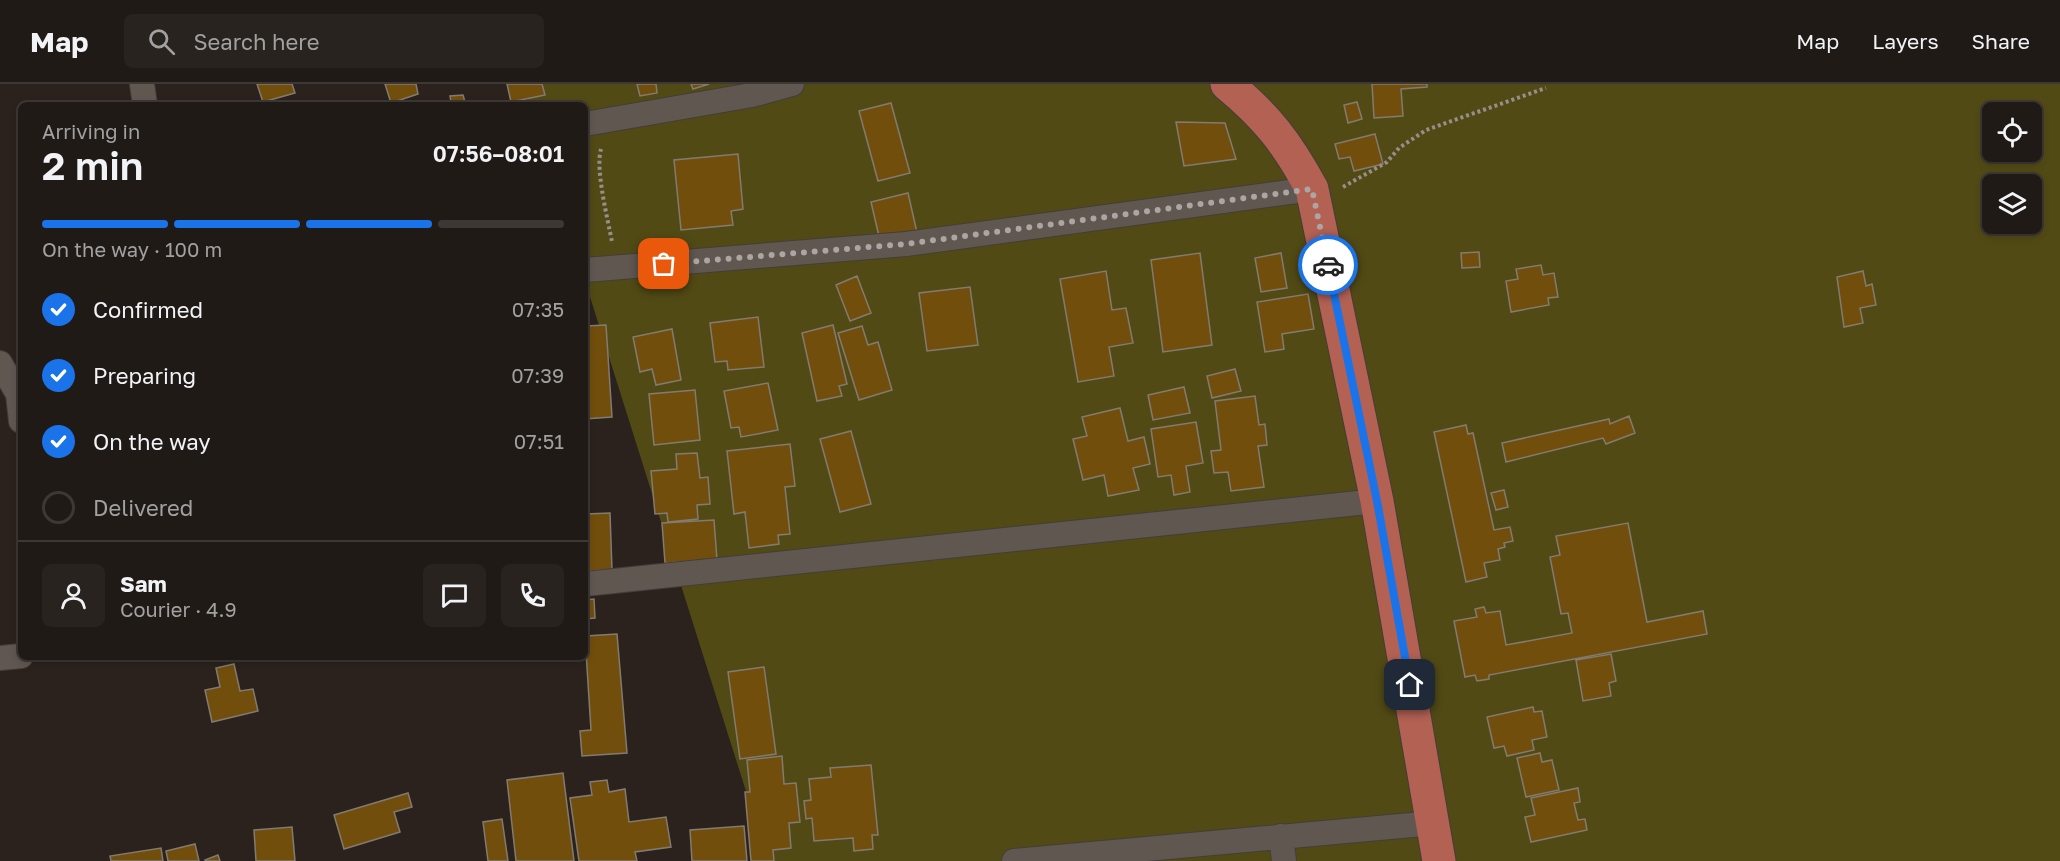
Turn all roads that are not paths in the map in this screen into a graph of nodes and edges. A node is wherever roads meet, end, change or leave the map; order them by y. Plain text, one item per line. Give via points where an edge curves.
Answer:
1 (142, 84) edge
2 (792, 84) edge
3 (1227, 84) edge
4 (145, 102) edge
5 (588, 124) edge
6 (1313, 195) junction
7 (588, 270) edge
8 (0, 363) edge
9 (18, 383) edge
10 (1377, 501) junction
11 (588, 584) edge
12 (18, 656) edge
13 (0, 658) edge
14 (1434, 823) junction
15 (1281, 836) junction
16 (1014, 861) edge
17 (1284, 861) edge
18 (1439, 861) edge

1 - 4 street
2 - 5 street via 752,95
3 - 6 main road via 1262,112 1294,156
6 - 7 street via 906,244
6 - 10 main road
8 - 9 street
10 - 11 street
10 - 14 main road
12 - 13 street
14 - 15 street
14 - 18 main road
15 - 16 street
15 - 17 street

